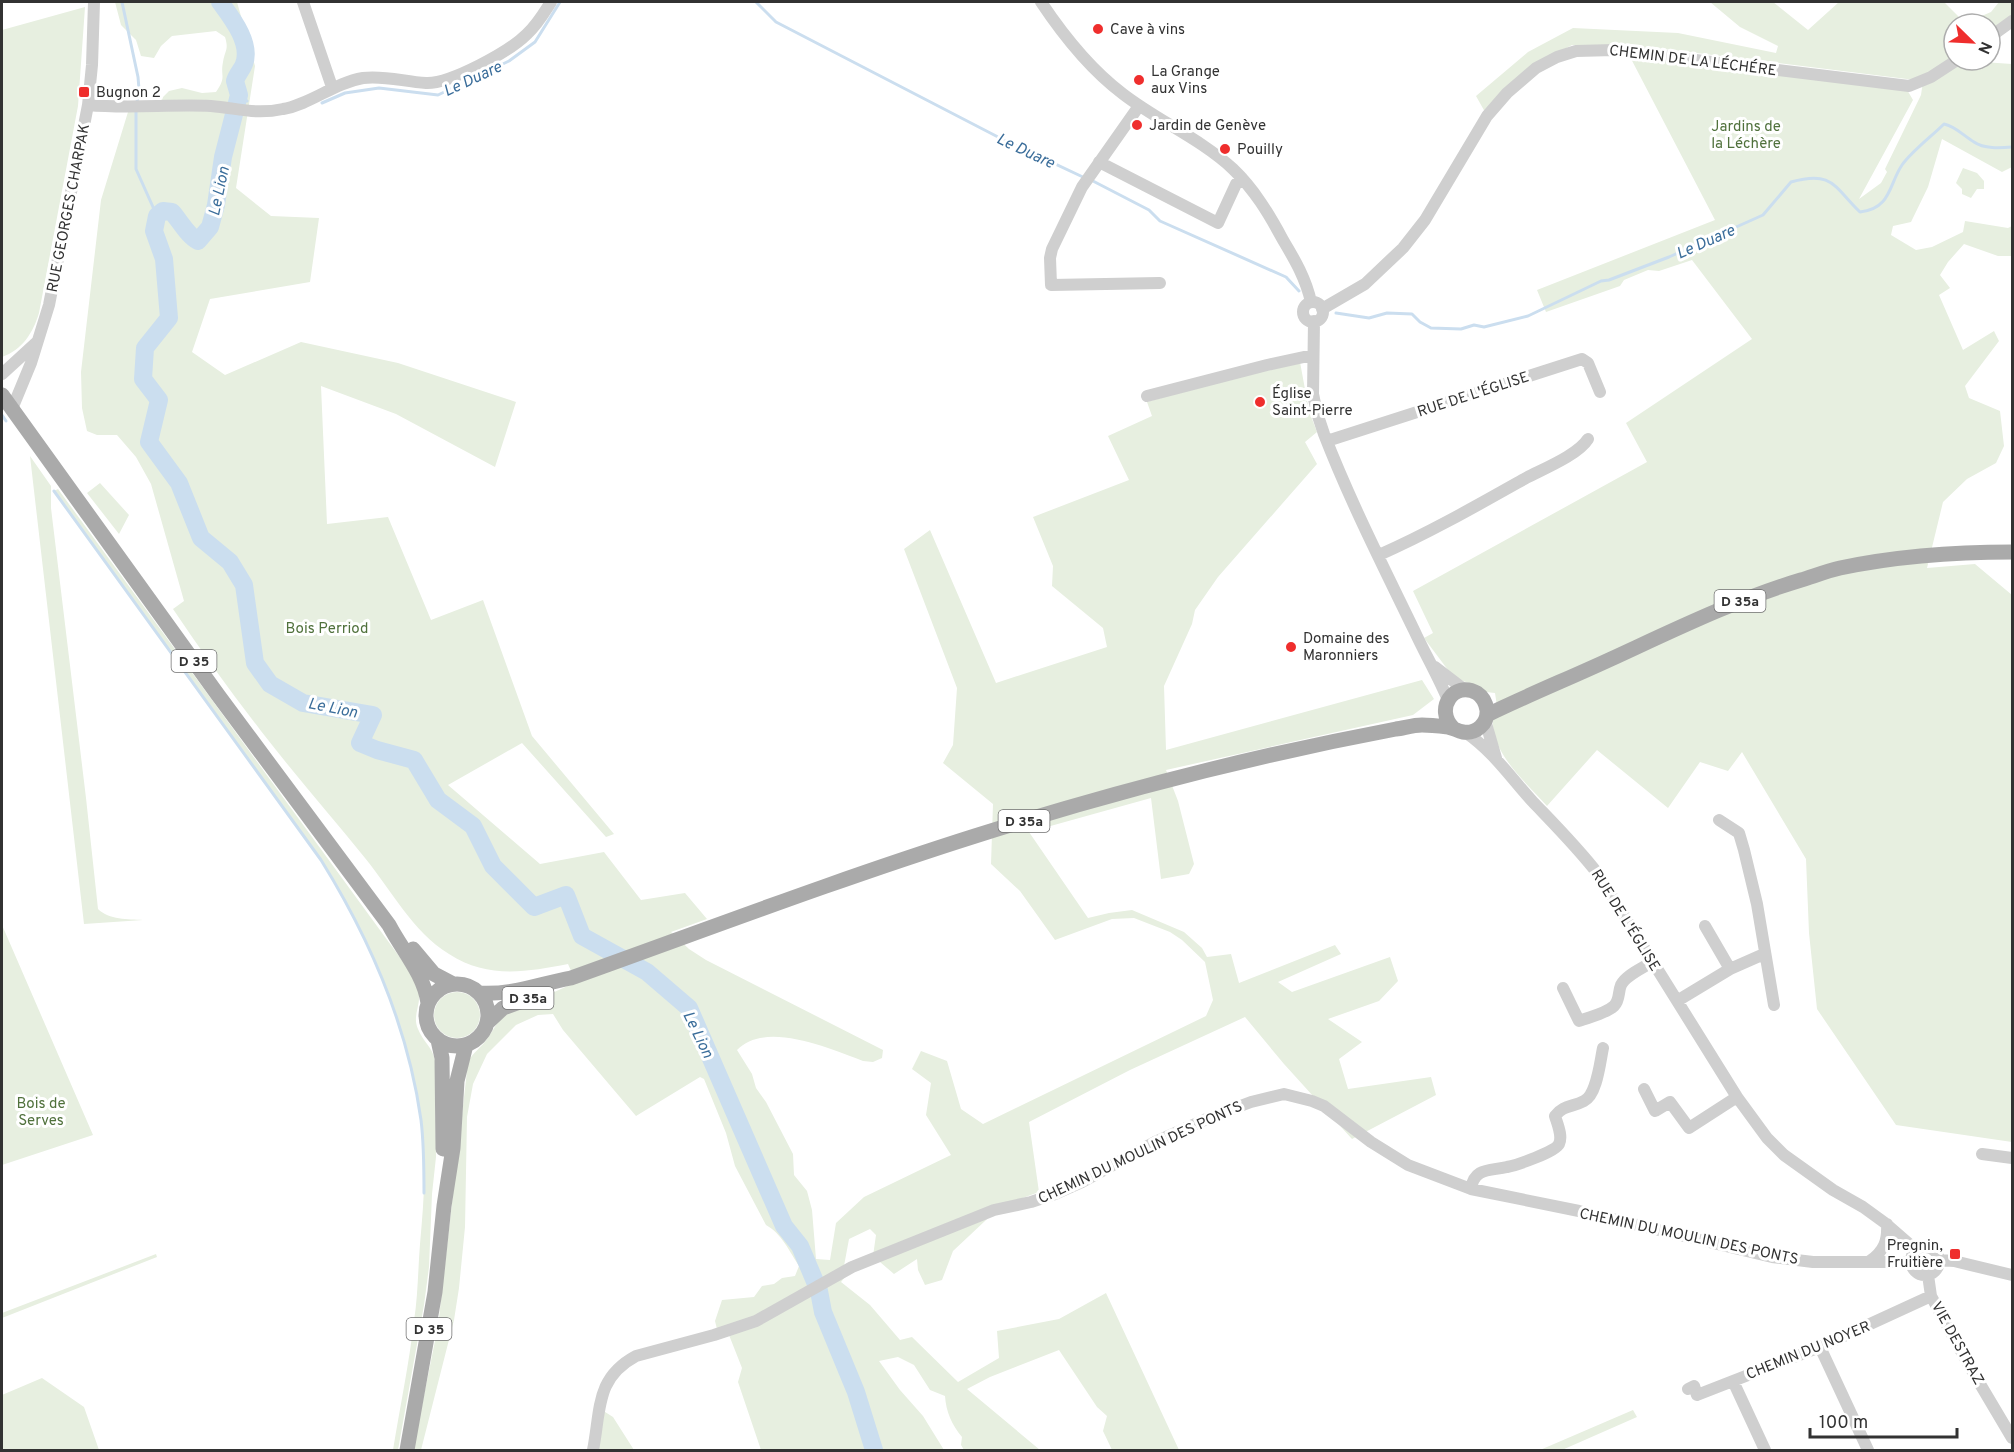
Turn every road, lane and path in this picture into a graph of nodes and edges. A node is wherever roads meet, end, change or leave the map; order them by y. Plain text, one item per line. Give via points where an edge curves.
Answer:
1 (94, 2) edge
2 (551, 2) edge
3 (1041, 2) edge
4 (307, 3) edge
5 (1942, 70) edge
6 (332, 87) junction
7 (88, 105) junction
8 (1139, 106) junction
9 (1099, 162) junction
10 (1242, 178) junction
11 (1160, 283) dead end
12 (1317, 306) junction
13 (38, 342) junction
14 (1313, 355) junction
15 (2, 374) edge
16 (1600, 392) dead end
17 (2, 395) edge
18 (1147, 396) dead end
19 (12, 409) junction
20 (1588, 439) dead end
21 (1327, 441) junction
22 (2013, 552) edge
23 (1379, 555) junction
24 (1433, 665) junction
25 (1465, 690) junction
26 (1446, 706) junction
27 (1485, 710) junction
28 (1419, 725) junction
29 (1459, 730) junction
30 (1496, 758) junction
31 (1719, 820) dead end
32 (389, 925) junction
33 (1705, 926) dead end
34 (1764, 954) junction
35 (1652, 962) junction
36 (1730, 969) junction
37 (571, 978) junction
38 (453, 984) junction
39 (1563, 988) dead end
40 (479, 993) junction
41 (1677, 1001) junction
42 (428, 1003) junction
43 (1773, 1005) dead end
44 (487, 1023) junction
45 (438, 1040) junction
46 (466, 1045) junction
47 (1603, 1048) dead end
48 (1644, 1089) dead end
49 (1737, 1097) junction
50 (1982, 1154) dead end
51 (2013, 1158) edge
52 (1471, 1189) junction
53 (444, 1206) junction
54 (1887, 1224) junction
55 (1916, 1250) junction
56 (1939, 1260) junction
57 (1870, 1262) junction
58 (1911, 1262) junction
59 (1928, 1275) junction
60 (2013, 1275) edge
61 (1932, 1296) junction
62 (1820, 1347) junction
63 (1733, 1381) junction
64 (1688, 1389) dead end
65 (2013, 1438) edge
66 (407, 1450) edge
67 (593, 1450) edge
68 (1765, 1450) edge
69 (1868, 1450) edge

1 - 7 street, RUE GEORGES CHARPAK
2 - 6 street via 517,43 446,80 428,83 364,78
3 - 8 street via 1099,72
4 - 6 street
5 - 12 street, CHEMIN DE LA LÉCHÉRE via 1909,86 1614,50 1576,51 1557,57 1536,68 1487,116 1425,220 1391,261 1356,291
6 - 7 street via 286,109 247,112
7 - 13 street, RUE GEORGES CHARPAK via 49,305
8 - 9 street
8 - 10 street via 1214,153
9 - 10 street via 1218,223
9 - 11 street via 1082,187 1052,249 1051,285
10 - 12 street via 1291,253
12 - 14 street via 1320,318 1314,321
13 - 15 street
13 - 19 street, RUE GEORGES CHARPAK
14 - 18 street
14 - 21 street via 1313,394
16 - 21 street, RUE DE L'ÉGLISE via 1588,363 1582,359
17 - 19 main road, D 35
19 - 32 main road, D 35
20 - 23 street via 1584,446 1541,470
21 - 23 street
22 - 27 main road, D 35a via 1942,554 1838,568 1741,600
23 - 24 street
24 - 25 street
24 - 26 street
25 - 26 main road
25 - 27 main road via 1471,691
26 - 28 main road, D 35a
26 - 29 main road via 1448,724
27 - 29 main road via 1479,728
27 - 30 street, RUE DE L'ÉGLISE
28 - 29 main road, D 35a
28 - 37 main road, D 35a via 1250,760 1087,803 923,853
29 - 30 street, RUE DE L'ÉGLISE
30 - 35 street, RUE DE L'ÉGLISE via 1582,853
31 - 34 street via 1739,834 1757,904
32 - 38 main road, D 35 via 434,974
32 - 42 main road, D 35 via 421,978
33 - 36 street
34 - 36 street
34 - 43 street
35 - 39 street via 1624,981 1615,1005 1579,1021
35 - 41 street, RUE DE L'ÉGLISE
36 - 41 street
37 - 40 main road, D 35a via 518,992
37 - 44 main road, D 35a via 503,1008
38 - 40 main road
38 - 42 main road via 436,992
40 - 44 main road via 486,1004
41 - 49 street, RUE DE L'ÉGLISE
42 - 45 main road via 426,1020
44 - 46 main road via 477,1039
45 - 46 main road via 451,1046
45 - 53 main road, D 35 via 442,1058
46 - 53 main road, D 35 via 457,1081
47 - 52 street via 1592,1095 1586,1101 1560,1109 1555,1116 1559,1144 1551,1151 1509,1167 1482,1170 1473,1179
48 - 49 street via 1655,1112 1670,1102 1689,1128
49 - 54 street, RUE DE L'ÉGLISE via 1784,1155
50 - 51 street
52 - 57 street, CHEMIN DU MOULIN DES PONTS via 1772,1257
52 - 67 street, CHEMIN DU MOULIN DES PONTS via 1400,1160 1324,1106 1296,1096 1273,1095 1155,1142 1055,1194 994,1210 852,1267 756,1321 636,1356 614,1371 604,1388
53 - 66 main road, D 35 via 435,1292
54 - 55 street, RUE DE L'ÉGLISE
54 - 57 street via 1885,1246
55 - 56 street via 1929,1248
55 - 58 street
56 - 59 street via 1936,1270
56 - 60 street
57 - 58 street, CHEMIN DU MOULIN DES PONTS
58 - 59 street via 1916,1273
59 - 61 street, VIE DESTRAZ
61 - 62 street, CHEMIN DU NOYER
61 - 65 street, VIE DESTRAZ
62 - 63 street, CHEMIN DU NOYER
62 - 69 street
63 - 64 street, CHEMIN DU NOYER via 1697,1395 1694,1386
63 - 68 street

